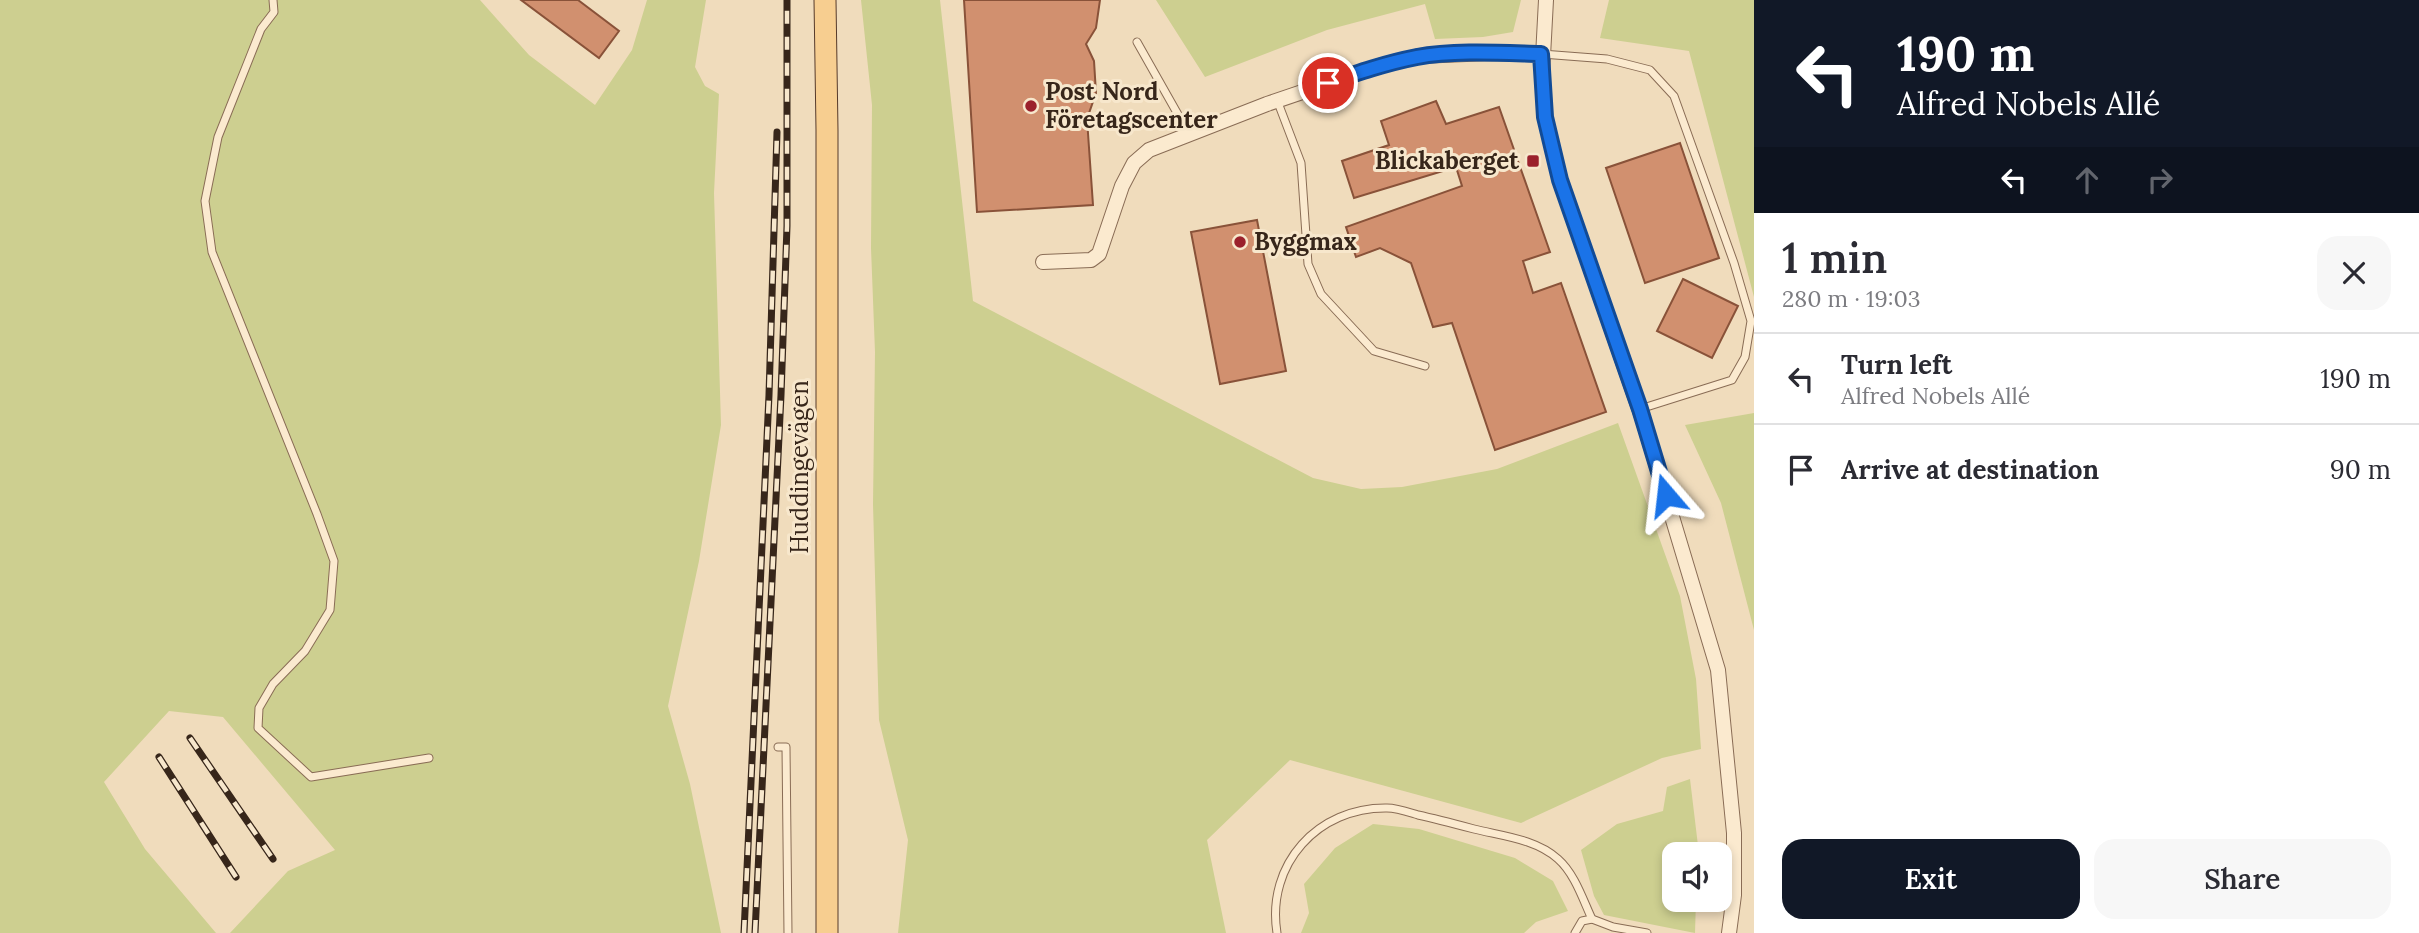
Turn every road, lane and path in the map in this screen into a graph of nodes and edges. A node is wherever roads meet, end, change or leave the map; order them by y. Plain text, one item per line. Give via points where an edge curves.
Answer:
1 (273, 0) edge
2 (825, 0) edge
3 (1546, 0) edge
4 (1137, 42) dead end
5 (1541, 54) junction
6 (1277, 100) junction
7 (1189, 134) junction
8 (1043, 262) dead end
9 (1425, 366) dead end
10 (1640, 409) junction
11 (778, 747) dead end
12 (429, 758) dead end
13 (311, 777) junction
14 (303, 785) dead end
15 (1592, 919) junction
16 (788, 933) edge
17 (827, 933) edge
18 (1277, 933) edge
19 (1575, 933) edge
20 (1647, 933) edge
21 (1729, 933) edge

1 - 13 lane via 274,12 261,29 218,137 205,201 212,252 334,561 330,610 305,651 273,684 259,708 258,728
2 - 17 main road, Huddingevägen
3 - 5 street
4 - 7 lane
5 - 6 street via 1419,56
5 - 10 street via 1545,117 1560,180
5 - 10 lane via 1606,59 1650,70 1674,96 1738,274 1751,321 1745,357 1732,380
6 - 7 street
6 - 9 lane via 1301,163 1308,264 1321,294 1374,351
7 - 8 street via 1149,150 1134,163 1099,254 1091,260
10 - 21 street via 1718,670 1734,833
11 - 16 lane via 786,747
12 - 13 lane
13 - 14 lane
15 - 18 lane via 1559,860 1535,844 1389,808 1356,810 1328,822 1304,840 1287,865 1277,892
15 - 19 lane via 1582,921
15 - 20 lane

